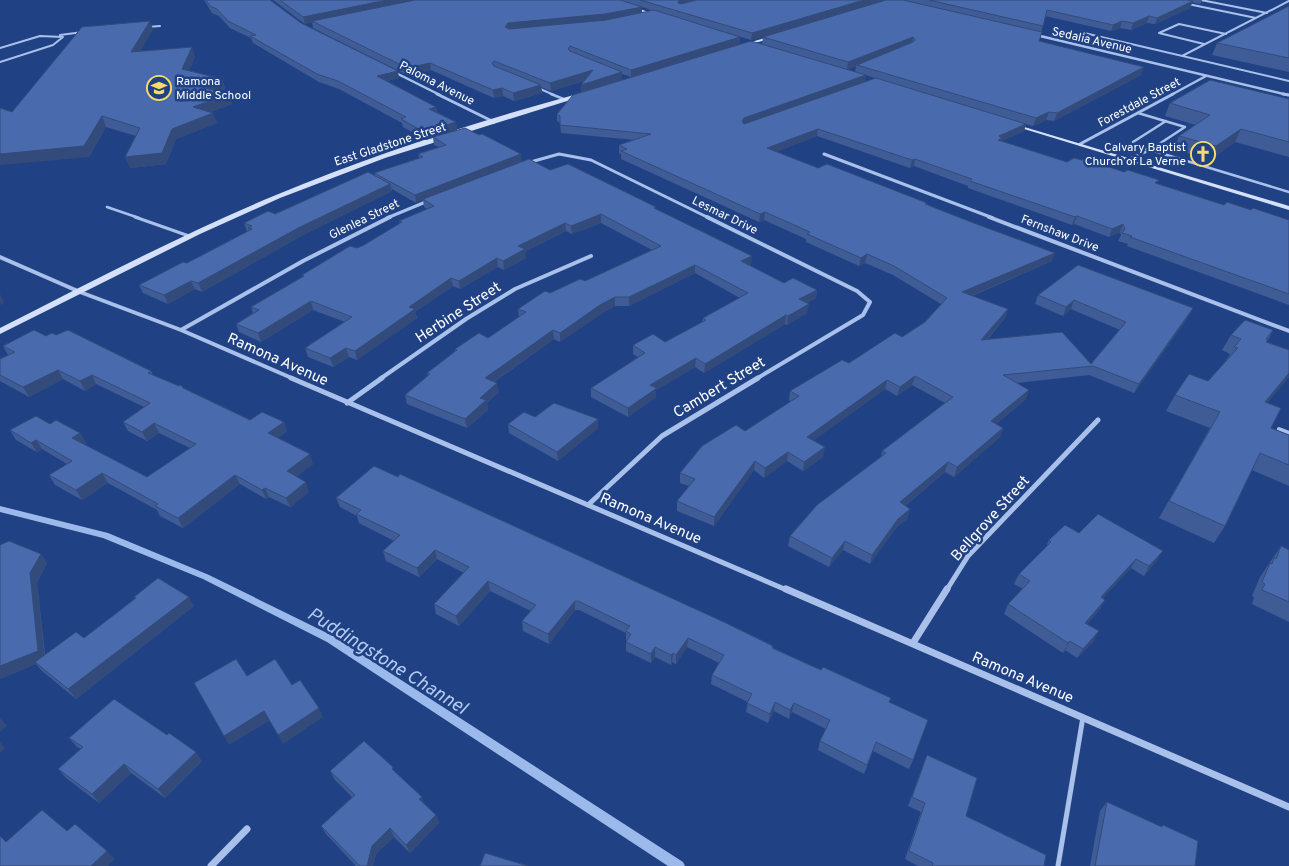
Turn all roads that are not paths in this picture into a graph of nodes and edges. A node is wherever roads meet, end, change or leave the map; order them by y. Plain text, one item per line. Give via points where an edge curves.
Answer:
1 (608, 0) edge
2 (1201, 0) edge
3 (1289, 1) edge
4 (1181, 3) edge
5 (1267, 13) junction
6 (654, 14) junction
7 (646, 16) edge
8 (667, 18) edge
9 (1256, 18) junction
10 (160, 26) dead end
11 (142, 28) edge
12 (87, 31) edge
13 (1080, 32) edge
14 (1226, 34) junction
15 (58, 35) junction
16 (778, 35) edge
17 (1035, 35) edge
18 (740, 43) edge
19 (749, 43) junction
20 (1204, 44) junction
21 (757, 46) edge
22 (0, 48) edge
23 (1182, 56) junction
24 (0, 58) edge
25 (7, 60) junction
26 (0, 62) edge
27 (390, 70) edge
28 (1206, 76) junction
29 (1289, 81) edge
30 (534, 87) edge
31 (584, 94) edge
32 (1289, 95) edge
33 (566, 100) junction
34 (1138, 113) junction
35 (1005, 121) edge
36 (1166, 121) junction
37 (494, 122) junction
38 (1080, 144) junction
39 (1150, 150) junction
40 (824, 154) dead end
41 (1129, 159) junction
42 (520, 166) edge
43 (1289, 192) edge
44 (431, 200) edge
45 (107, 207) dead end
46 (1289, 208) edge
47 (191, 237) junction
48 (591, 256) dead end
49 (0, 258) edge
50 (80, 292) junction
51 (870, 302) joint
52 (181, 330) junction
53 (0, 331) edge
54 (1289, 331) edge
55 (347, 403) junction
56 (1098, 420) dead end
57 (1279, 429) edge
58 (1289, 433) edge
59 (588, 505) junction
60 (914, 643) junction
61 (1083, 717) junction
62 (1289, 807) edge
63 (247, 829) dead end
64 (211, 866) edge
65 (1058, 866) edge

1 - 6 street
2 - 5 lane
3 - 5 lane
4 - 9 lane
5 - 9 lane
6 - 7 street
6 - 8 street
9 - 14 lane
10 - 11 lane
12 - 15 lane
13 - 23 lane
14 - 20 lane
14 - 20 lane via 1179,24 1159,33
15 - 22 lane
15 - 25 lane via 63,37 52,45
16 - 19 street
17 - 28 street, Sedalia Avenue
18 - 19 street
19 - 21 street
20 - 23 lane
23 - 29 lane
24 - 25 lane
25 - 26 lane
27 - 37 street, Paloma Avenue
28 - 32 street, Sedalia Avenue
28 - 34 street, Forestdale Street
30 - 33 lane
31 - 33 street, East Gladstone Street
33 - 37 street, East Gladstone Street
34 - 36 lane
34 - 38 street, Forestdale Street
35 - 38 street
36 - 39 lane via 1133,142
36 - 39 lane via 1185,127
37 - 47 street, East Gladstone Street via 318,180
38 - 41 street
39 - 41 lane
39 - 43 lane
40 - 54 street, Fernshaw Drive
41 - 46 street
42 - 51 street, Lesmar Drive via 546,156 567,153 591,160 857,291
44 - 52 street, Glenlea Street via 334,244
45 - 47 lane
47 - 50 street, East Gladstone Street
48 - 55 street, Herbine Street via 515,289 466,319
49 - 50 street, Ramona Avenue
50 - 52 street, Ramona Avenue
50 - 53 street, East Gladstone Street
51 - 59 street, Cambert Street via 863,315 662,436
52 - 55 street, Ramona Avenue
55 - 59 street, Ramona Avenue
56 - 60 street, Bellgrove Street via 968,556
57 - 58 lane
59 - 60 street, Ramona Avenue
60 - 61 street, Ramona Avenue
61 - 62 street, Ramona Avenue
61 - 65 lane
63 - 64 street

